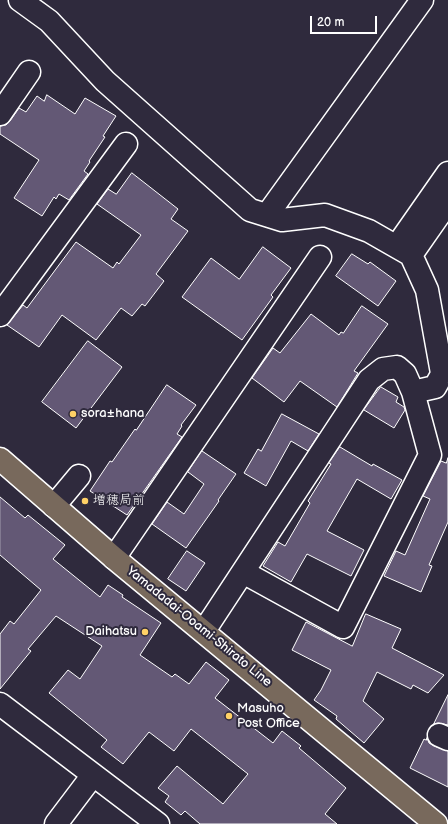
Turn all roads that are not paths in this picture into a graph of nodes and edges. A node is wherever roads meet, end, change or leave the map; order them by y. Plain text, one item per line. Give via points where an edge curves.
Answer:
1 (20, 0) edge
2 (422, 0) edge
3 (29, 72) dead end
4 (0, 114) edge
5 (126, 144) dead end
6 (448, 173) edge
7 (448, 202) edge
8 (267, 215) junction
9 (404, 250) junction
10 (320, 257) dead end
11 (0, 315) edge
12 (442, 375) edge
13 (413, 392) junction
14 (0, 459) edge
15 (79, 476) dead end
16 (54, 506) junction
17 (114, 558) junction
18 (243, 572) junction
19 (204, 631) junction
20 (0, 704) edge
21 (93, 775) junction
22 (56, 824) edge
23 (158, 824) edge
24 (436, 824) edge

1 - 8 street via 49,21 105,81 250,210
2 - 8 street
3 - 4 street
5 - 11 street
6 - 9 street
7 - 9 street
8 - 9 street via 282,220 325,215 369,231
9 - 12 street via 427,290
10 - 17 street
12 - 13 street
13 - 18 street via 405,374 397,367 383,369 369,380
13 - 18 street via 430,455 343,627
14 - 16 main road, Yamadadai-Ooami-Shirato Line
15 - 16 street
16 - 17 main road, Yamadadai-Ooami-Shirato Line
17 - 19 main road, Yamadadai-Ooami-Shirato Line
18 - 19 street
19 - 24 main road, Yamadadai-Ooami-Shirato Line
20 - 21 street
21 - 22 street
21 - 23 street

